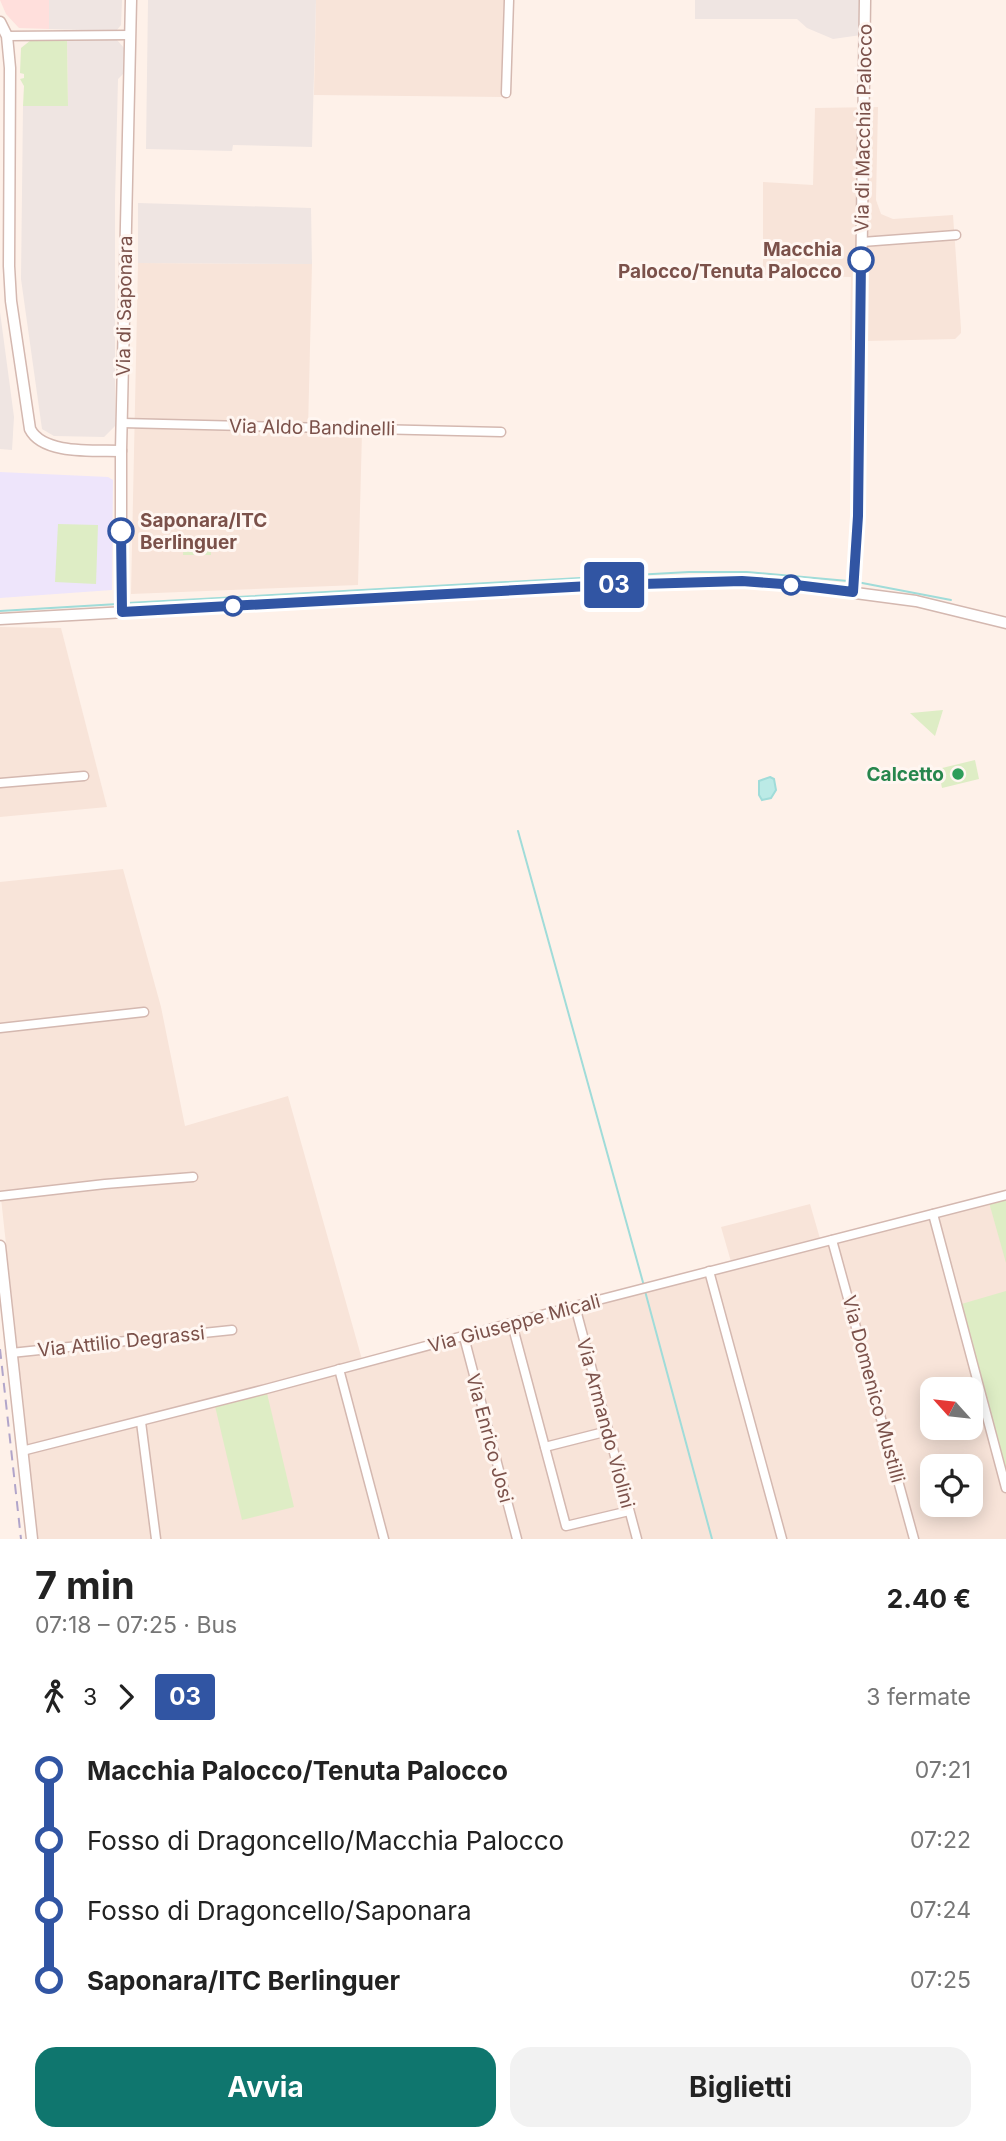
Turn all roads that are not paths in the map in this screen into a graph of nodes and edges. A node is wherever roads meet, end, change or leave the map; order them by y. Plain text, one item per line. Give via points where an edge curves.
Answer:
1 (131, 0) edge
2 (509, 0) edge
3 (865, 0) edge
4 (0, 22) edge
5 (130, 35) junction
6 (7, 36) junction
7 (506, 93) dead end
8 (956, 235) dead end
9 (862, 242) junction
10 (122, 423) junction
11 (501, 432) dead end
12 (121, 451) junction
13 (853, 585) junction
14 (122, 611) junction
15 (0, 619) edge
16 (1006, 623) edge
17 (85, 776) dead end
18 (0, 783) edge
19 (144, 1012) dead end
20 (0, 1028) edge
21 (193, 1177) dead end
22 (1006, 1195) edge
23 (0, 1196) edge
24 (933, 1214) junction
25 (832, 1240) junction
26 (0, 1246) edge
27 (709, 1272) junction
28 (575, 1307) junction
29 (512, 1324) junction
30 (232, 1330) dead end
31 (464, 1337) junction
32 (11, 1353) junction
33 (339, 1369) junction
34 (141, 1422) junction
35 (608, 1431) junction
36 (545, 1447) junction
37 (22, 1451) junction
38 (1006, 1488) edge
39 (629, 1511) junction
40 (32, 1539) edge
41 (156, 1539) edge
42 (384, 1539) edge
43 (517, 1539) edge
44 (637, 1539) edge
45 (782, 1539) edge
46 (914, 1539) edge

1 - 5 street, Via di Saponara
2 - 7 street
3 - 9 street, Via di Macchia Palocco
4 - 6 street
5 - 6 street
5 - 10 street, Via di Saponara
6 - 12 street via 11,301 30,429 40,442 52,446
8 - 9 street
9 - 13 street, Via di Macchia Palocco
10 - 11 street, Via Aldo Bandinelli
10 - 12 street, Via di Saponara
12 - 14 street, Via di Saponara
13 - 14 street via 742,581 620,584
13 - 16 street
14 - 15 street
17 - 18 street
19 - 20 street
21 - 23 street
22 - 24 street, Via Giuseppe Micali
24 - 25 street, Via Giuseppe Micali
24 - 38 street
25 - 27 street, Via Giuseppe Micali
25 - 46 street, Via Domenico Mustilli
26 - 32 street
27 - 28 street, Via Giuseppe Micali
27 - 45 street
28 - 29 street, Via Giuseppe Micali
28 - 35 street, Via Armando Violini
29 - 31 street, Via Giuseppe Micali
29 - 36 street
30 - 32 street, Via Attilio Degrassi
31 - 33 street, Via Giuseppe Micali
31 - 43 street, Via Enrico Josi
32 - 37 street
33 - 34 street, Via Giuseppe Micali
33 - 42 street
34 - 37 street, Via Giuseppe Micali
34 - 41 street
35 - 36 street
35 - 39 street, Via Armando Violini
36 - 39 street via 566,1526
37 - 40 street
39 - 44 street, Via Armando Violini

